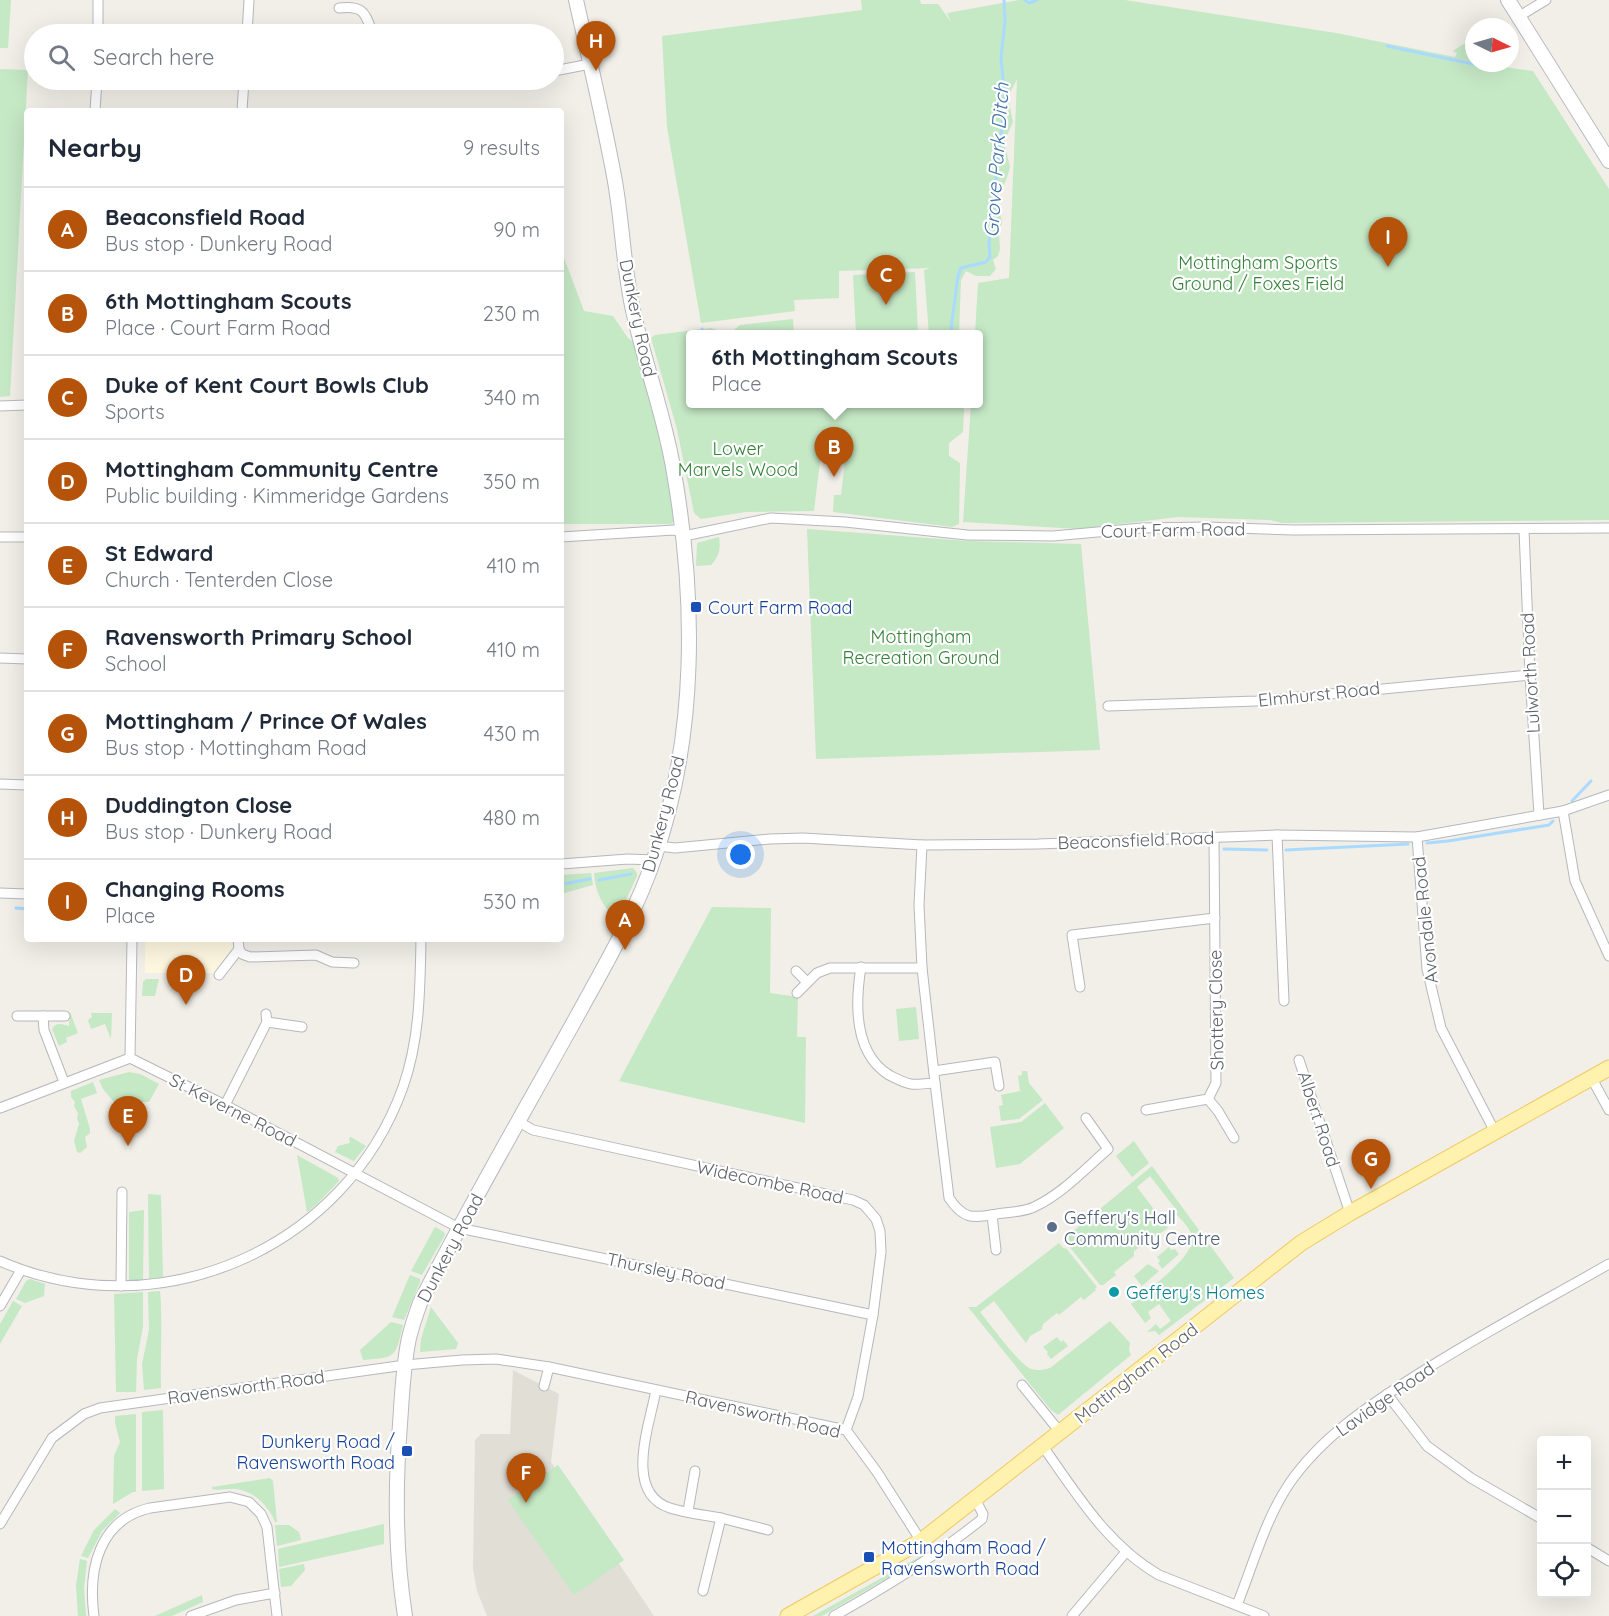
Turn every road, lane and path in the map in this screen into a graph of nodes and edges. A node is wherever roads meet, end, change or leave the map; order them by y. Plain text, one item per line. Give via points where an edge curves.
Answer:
1 (98, 0) edge
2 (249, 0) edge
3 (576, 0) edge
4 (1508, 0) edge
5 (1546, 0) edge
6 (339, 8) dead end
7 (1518, 17) junction
8 (98, 24) edge
9 (248, 24) edge
10 (370, 24) edge
11 (590, 64) junction
12 (564, 68) edge
13 (96, 90) edge
14 (243, 90) edge
15 (95, 108) edge
16 (242, 108) edge
17 (1609, 161) edge
18 (24, 405) edge
19 (0, 406) edge
20 (1609, 528) edge
21 (1524, 530) junction
22 (682, 533) junction
23 (0, 537) edge
24 (24, 537) edge
25 (564, 537) edge
26 (0, 658) edge
27 (24, 659) edge
28 (1530, 675) junction
29 (1108, 706) dead end
30 (0, 784) edge
31 (24, 785) edge
32 (1609, 795) edge
33 (1563, 811) junction
34 (1539, 815) junction
35 (1277, 835) junction
36 (1214, 837) junction
37 (1417, 837) junction
38 (922, 845) junction
39 (658, 846) junction
40 (654, 860) junction
41 (564, 864) edge
42 (0, 893) edge
43 (24, 894) edge
44 (1215, 918) junction
45 (132, 942) edge
46 (421, 942) edge
47 (239, 944) edge
48 (1609, 956) edge
49 (354, 963) dead end
50 (861, 967) junction
51 (922, 968) junction
52 (796, 971) dead end
53 (219, 975) dead end
54 (807, 982) junction
55 (1080, 987) dead end
56 (797, 993) dead end
57 (1284, 1001) dead end
58 (17, 1016) dead end
59 (43, 1016) junction
60 (65, 1016) dead end
61 (302, 1026) dead end
62 (130, 1058) junction
63 (1299, 1060) dead end
64 (1609, 1068) edge
65 (934, 1071) junction
66 (1591, 1077) junction
67 (64, 1082) junction
68 (935, 1083) junction
69 (999, 1086) dead end
70 (1208, 1099) junction
71 (225, 1105) junction
72 (1608, 1107) edge
73 (0, 1108) edge
74 (1146, 1110) dead end
75 (1086, 1118) dead end
76 (519, 1122) junction
77 (1495, 1132) junction
78 (1234, 1138) dead end
79 (355, 1173) junction
80 (122, 1192) dead end
81 (1350, 1213) junction
82 (992, 1215) junction
83 (459, 1228) junction
84 (996, 1250) dead end
85 (0, 1261) edge
86 (1609, 1264) edge
87 (21, 1270) junction
88 (121, 1286) junction
89 (0, 1306) edge
90 (873, 1315) junction
91 (405, 1365) junction
92 (549, 1367) junction
93 (1022, 1385) dead end
94 (544, 1386) dead end
95 (656, 1390) junction
96 (1387, 1394) junction
97 (846, 1430) junction
98 (1060, 1432) junction
99 (1042, 1445) junction
100 (695, 1471) dead end
101 (975, 1499) junction
102 (688, 1511) junction
103 (1537, 1516) edge
104 (721, 1518) junction
105 (0, 1524) edge
106 (768, 1530) dead end
107 (921, 1541) junction
108 (1591, 1550) edge
109 (1126, 1552) junction
110 (1609, 1561) edge
111 (703, 1591) dead end
112 (275, 1593) junction
113 (1237, 1605) junction
114 (94, 1616) edge
115 (190, 1616) edge
116 (277, 1616) edge
117 (405, 1616) edge
118 (788, 1616) edge
119 (834, 1616) edge
120 (1072, 1616) edge
121 (1264, 1616) edge

1 - 8 street
2 - 9 street
3 - 11 street, Dunkery Road
4 - 7 street
5 - 7 street
6 - 10 street via 363,12
7 - 17 street
11 - 12 street
11 - 22 street, Dunkery Road via 614,178 634,319 674,472
13 - 15 street
14 - 16 street
18 - 19 street
20 - 21 street, Court Farm Road
21 - 22 street, Court Farm Road via 1205,527 1053,536 967,535 835,521 771,519 689,535
21 - 28 street, Lulworth Road
22 - 25 street, Court Farm Road via 674,530
22 - 39 street, Dunkery Road via 688,615 687,697 676,781
23 - 24 street
26 - 27 street
28 - 29 street, Elmhurst Road via 1256,701
28 - 34 street, Lulworth Road
30 - 31 street
32 - 33 street, Beaconsfield Road
33 - 34 street, Beaconsfield Road
33 - 48 street via 1575,881
34 - 37 street, Beaconsfield Road
35 - 36 street, Beaconsfield Road
35 - 37 street, Beaconsfield Road
35 - 57 street
36 - 38 street, Beaconsfield Road
36 - 44 street, Shottery Close
37 - 77 street, Avondale Road via 1427,969 1441,1028
38 - 39 street, Beaconsfield Road via 803,838
38 - 51 street
39 - 40 street, Dunkery Road
40 - 41 street
40 - 76 street, Dunkery Road via 623,931
42 - 43 street
44 - 55 street via 1072,934
44 - 70 street, Shottery Close via 1216,1083
45 - 62 street
46 - 79 street via 419,1016 413,1053 390,1118
47 - 49 street via 242,954 250,957 316,954 332,962
47 - 53 street
50 - 51 street
50 - 54 street via 830,968
50 - 68 street via 860,1028 867,1051 881,1069 894,1077 910,1084
51 - 65 street
52 - 54 street
54 - 56 street
58 - 59 street
59 - 60 street
59 - 67 street via 44,1030
61 - 71 street via 267,1018
62 - 67 street
62 - 71 street, St Keverne Road
63 - 81 street, Albert Road
64 - 66 main road, Mottingham Road
65 - 68 street
65 - 69 street via 995,1062
66 - 72 street
66 - 77 main road, Mottingham Road
67 - 73 street
68 - 82 street via 949,1198 962,1215
70 - 74 street
70 - 78 street
71 - 79 street, St Keverne Road
75 - 82 street via 1108,1149 1063,1189 1033,1208
76 - 83 street, Dunkery Road
76 - 90 street, Widecombe Road via 533,1130 864,1205 880,1231
77 - 81 main road, Mottingham Road
79 - 83 street, St Keverne Road
79 - 88 street via 313,1216 264,1250 185,1279
80 - 88 street
81 - 98 main road, Mottingham Road via 1302,1244
82 - 84 street
83 - 90 street, Thursley Road
83 - 91 street, Dunkery Road via 420,1303
85 - 87 street
86 - 96 street, Lavidge Road via 1449,1354
87 - 88 street via 54,1279
87 - 89 street
90 - 97 street, Widecombe Road via 858,1397
91 - 92 street, Ravensworth Road via 496,1359
91 - 105 street, Ravensworth Road via 115,1405 84,1414 46,1446
91 - 117 street, Dunkery Road via 397,1466 400,1583
92 - 94 street
92 - 95 street, Ravensworth Road
93 - 98 street
95 - 97 street, Ravensworth Road
95 - 102 street via 644,1452 643,1481 660,1503
96 - 103 street via 1427,1446 1471,1478
96 - 113 street, Lavidge Road via 1309,1457 1274,1510
97 - 107 street, Ravensworth Road
98 - 99 main road, Mottingham Road
99 - 101 main road, Mottingham Road
99 - 109 street via 1102,1529
100 - 102 street
101 - 107 main road, Mottingham Road
101 - 119 street via 982,1519 888,1586
102 - 104 street
104 - 106 street
104 - 111 street
107 - 118 main road, Mottingham Road
108 - 110 street
109 - 113 street via 1159,1575
109 - 120 street
112 - 114 street via 267,1527 261,1514 249,1502 237,1498 202,1500 140,1510 114,1528 94,1566
112 - 115 street via 236,1600
112 - 116 street
113 - 121 street

